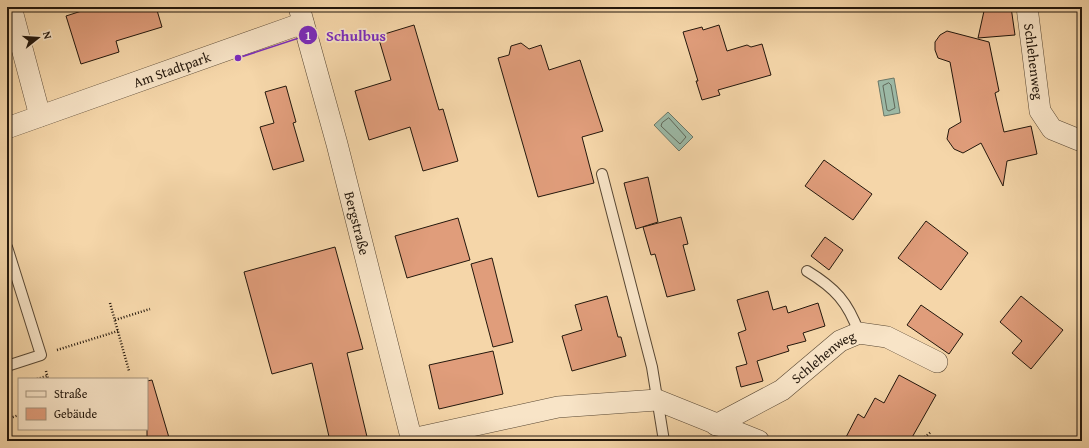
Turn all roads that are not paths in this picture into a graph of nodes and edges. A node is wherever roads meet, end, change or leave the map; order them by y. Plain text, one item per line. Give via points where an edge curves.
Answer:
1 (11, 7) edge
2 (1028, 7) edge
3 (301, 15) edge
4 (40, 116) junction
5 (7, 128) edge
6 (1082, 140) edge
7 (602, 174) dead end
8 (7, 247) edge
9 (807, 271) dead end
10 (859, 333) junction
11 (937, 362) dead end
12 (7, 366) edge
13 (657, 400) junction
14 (716, 425) junction
15 (412, 440) edge
16 (664, 441) edge
17 (759, 441) edge

1 - 4 street
2 - 6 street, Schlehenweg via 1040,111 1052,129
3 - 4 street, Am Stadtpark
3 - 15 street, Bergstraße via 337,144
4 - 5 street, Am Stadtpark
7 - 13 lane via 652,367
8 - 12 lane via 41,355
9 - 10 lane via 826,283 842,298
10 - 11 street, Schlehenweg via 887,337
10 - 14 street, Schlehenweg via 840,341 782,390
13 - 14 street
13 - 15 street via 558,407
13 - 16 lane
14 - 17 street

